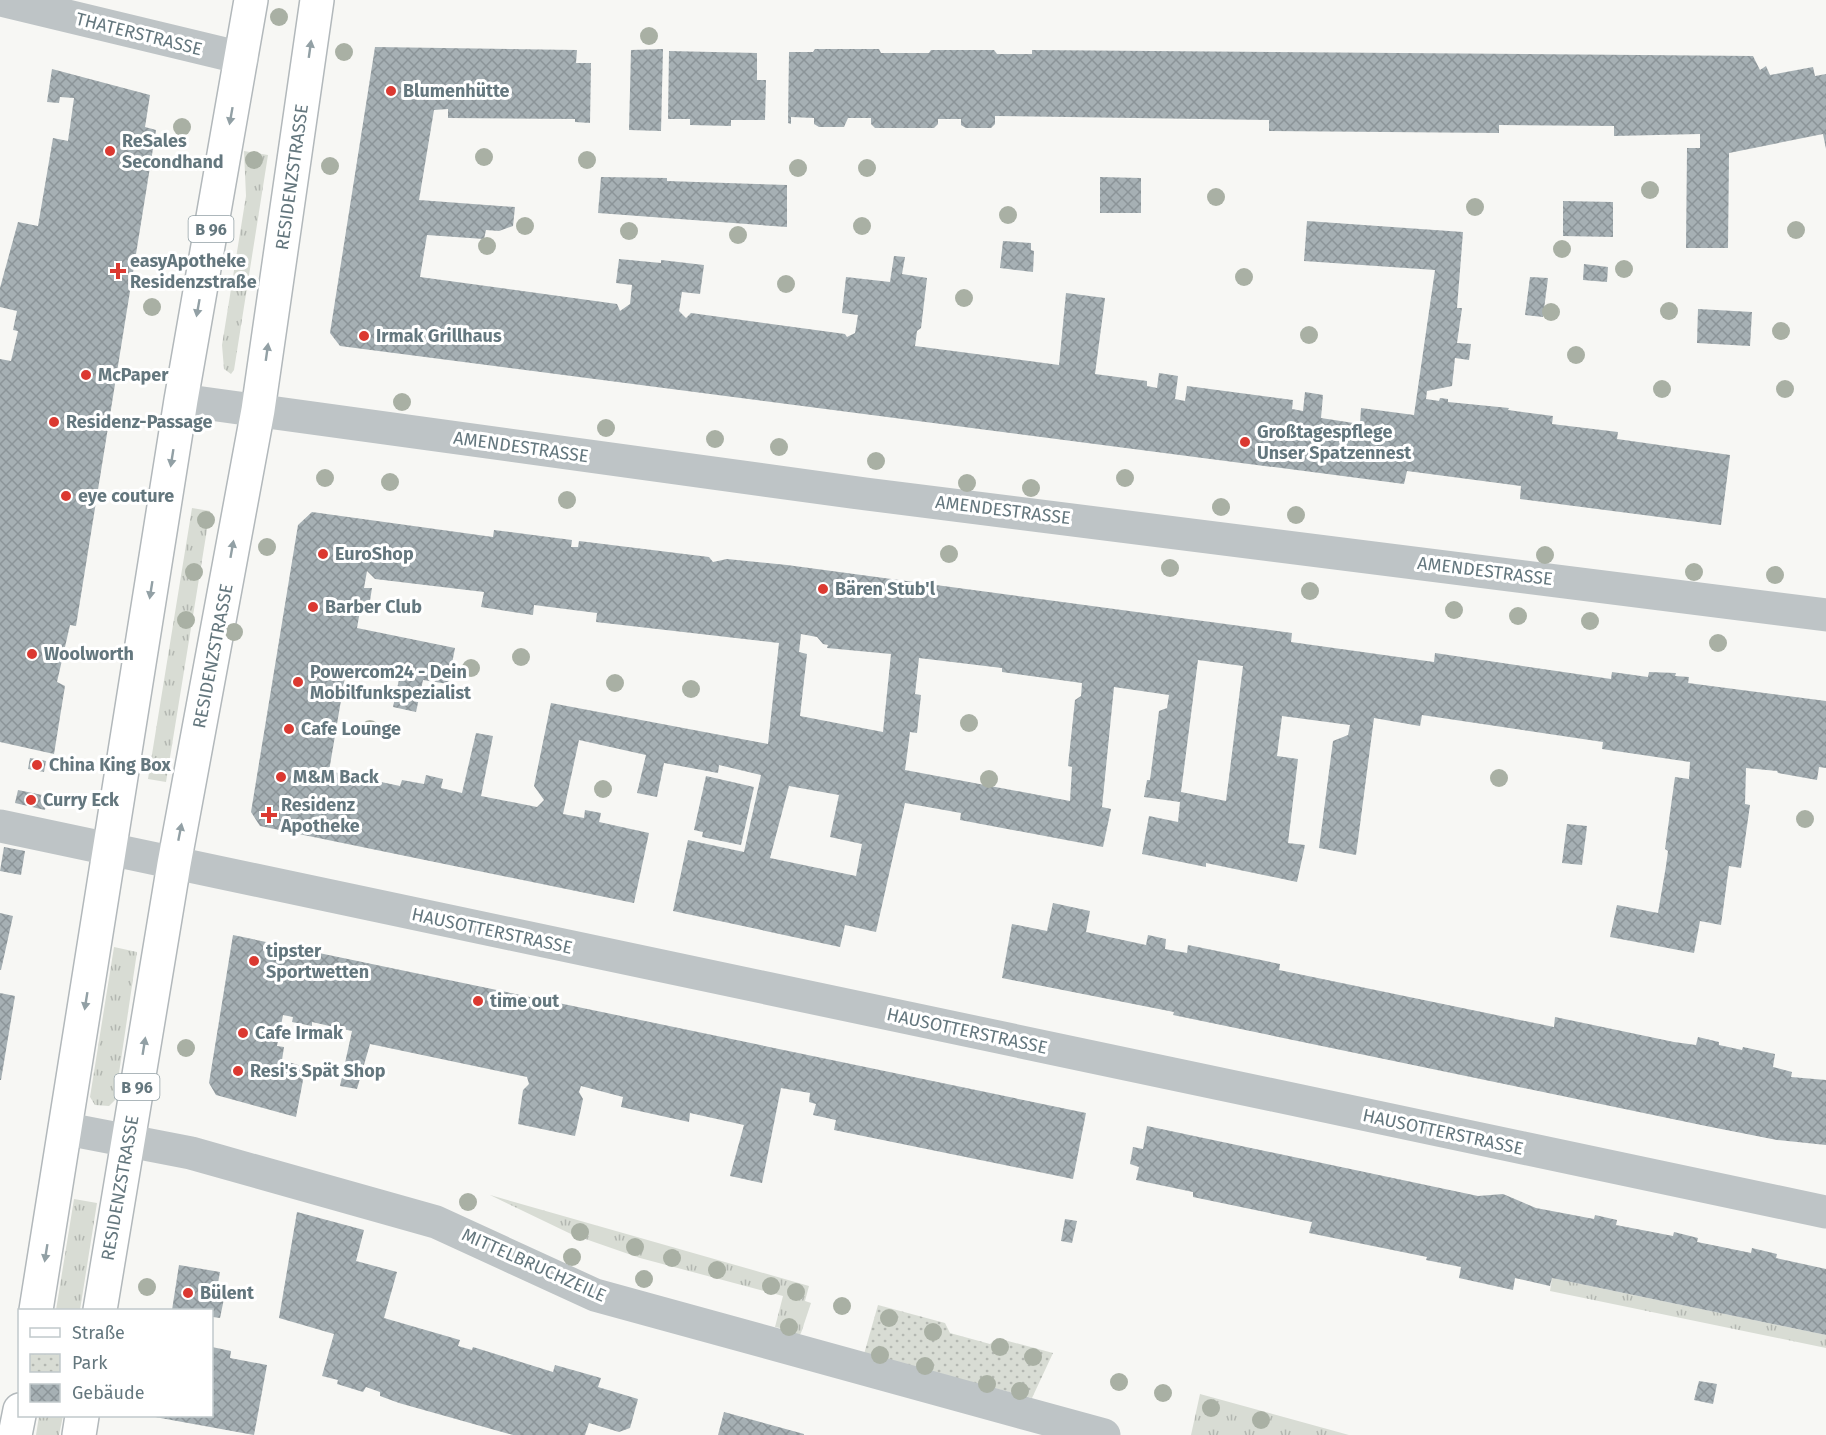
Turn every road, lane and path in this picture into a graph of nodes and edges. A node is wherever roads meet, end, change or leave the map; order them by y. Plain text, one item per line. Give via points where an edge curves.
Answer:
1 (1, 0) edge
2 (251, 0) edge
3 (317, 0) edge
4 (242, 58) junction
5 (181, 400) junction
6 (258, 410) junction
7 (1826, 615) edge
8 (0, 826) edge
9 (109, 851) junction
10 (174, 864) junction
11 (67, 1129) junction
12 (129, 1140) junction
13 (1826, 1212) edge
14 (36, 1309) edge
15 (100, 1309) edge
16 (19, 1417) edge
17 (82, 1417) edge
18 (1092, 1434) edge
19 (15, 1435) edge
20 (78, 1435) edge

1 - 4 street, THATERSTRASSE
2 - 4 main road, B 96
6 -> 3 main road, RESIDENZSTRASSE / B 96
4 -> 5 main road, B 96
5 - 6 street, AMENDESTRASSE
5 -> 9 main road, B 96
6 - 7 street, AMENDESTRASSE via 855,492
10 -> 6 main road, RESIDENZSTRASSE / B 96
8 - 9 street, HAUSOTTERSTRASSE
9 - 10 street, HAUSOTTERSTRASSE
9 -> 11 main road, B 96
12 -> 10 main road, RESIDENZSTRASSE / B 96
10 - 13 street, HAUSOTTERSTRASSE
11 - 12 street, MITTELBRUCHZEILE
11 -> 14 main road, B 96
12 - 15 main road, RESIDENZSTRASSE / B 96
12 - 18 street, MITTELBRUCHZEILE via 191,1153 436,1222 596,1295
16 - 19 main road
17 - 20 main road

